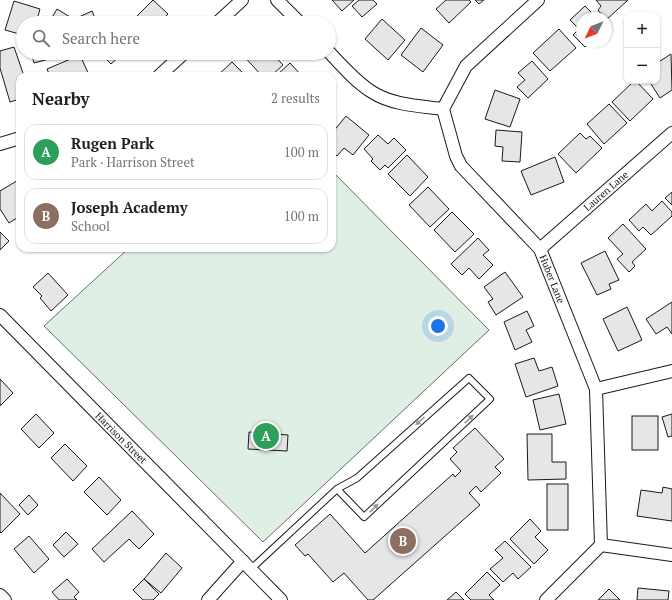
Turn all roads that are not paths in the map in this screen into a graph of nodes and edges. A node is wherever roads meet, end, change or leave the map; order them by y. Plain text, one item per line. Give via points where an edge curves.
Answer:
1 (242, 0) edge
2 (277, 0) edge
3 (538, 0) edge
4 (225, 16) edge
5 (293, 16) edge
6 (336, 59) edge
7 (176, 60) edge
8 (163, 72) edge
9 (443, 110) junction
10 (672, 133) edge
11 (16, 139) edge
12 (0, 144) edge
13 (540, 249) junction
14 (0, 315) edge
15 (672, 371) edge
16 (596, 389) junction
17 (337, 489) junction
18 (601, 546) junction
19 (672, 555) edge
20 (247, 565) junction
21 (0, 595) edge
22 (5, 600) edge
23 (208, 600) edge
24 (281, 600) edge
25 (546, 600) edge

1 - 4 street
2 - 5 street
3 - 9 street via 466,66
6 - 9 street via 372,93 392,101
7 - 8 street
9 - 13 street, Huber Lane via 461,166
10 - 13 street, Lauren Lane
11 - 12 street
13 - 16 street, Huber Lane
14 - 20 street, Harrison Street
15 - 16 street
16 - 18 street, Huber Lane
17 -> 17 lane via 364,517 490,399 469,378 357,478
17 - 20 lane
18 - 19 street
18 - 25 street
20 - 23 street
20 - 24 street, Harrison Street
21 - 22 street

